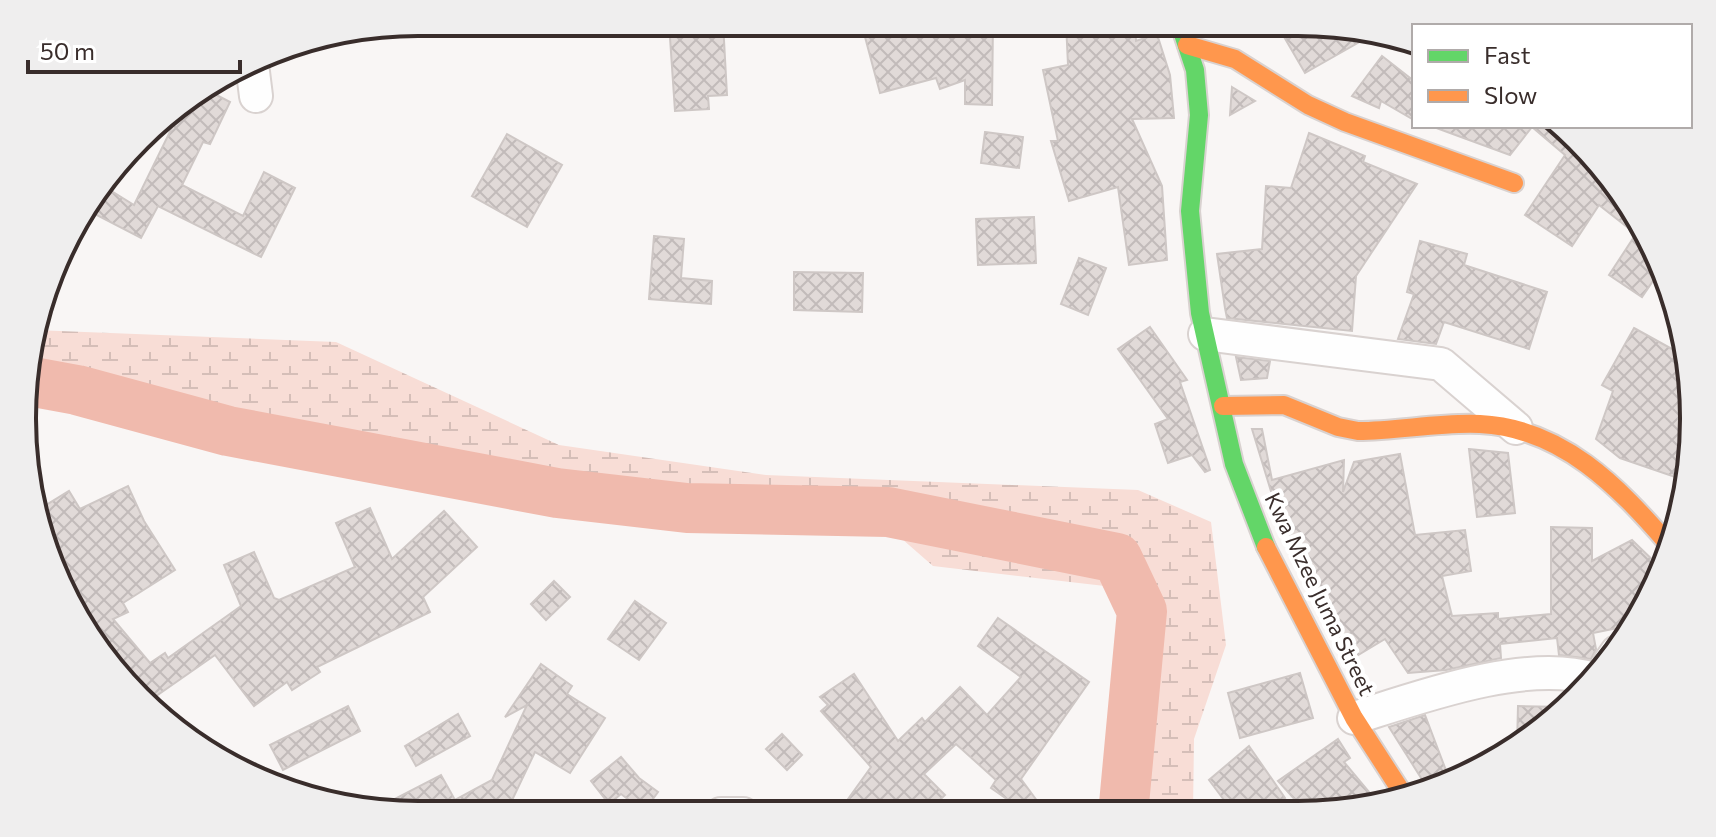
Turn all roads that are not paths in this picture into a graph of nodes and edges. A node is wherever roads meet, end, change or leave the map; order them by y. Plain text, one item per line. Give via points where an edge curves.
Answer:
1 (1184, 36) edge
2 (1187, 45) junction
3 (253, 73) edge
4 (256, 96) dead end
5 (1514, 183) dead end
6 (1205, 334) junction
7 (1223, 406) junction
8 (1516, 428) junction
9 (1661, 536) edge
10 (1581, 675) edge
11 (1354, 718) junction
12 (1399, 787) edge

1 - 2 street, Kwa Mzee Juma Street
2 - 5 street via 1235,59 1345,122
2 - 6 street, Kwa Mzee Juma Street via 1199,115 1190,211 1192,256
3 - 4 street
6 - 7 street, Kwa Mzee Juma Street
6 - 8 street via 1441,364
7 - 8 street via 1283,405 1335,428 1359,431 1481,424
7 - 11 street, Kwa Mzee Juma Street via 1234,464 1254,521
8 - 9 street via 1541,434 1579,455
10 - 11 street via 1569,671 1478,682
11 - 12 street, Kwa Mzee Juma Street

